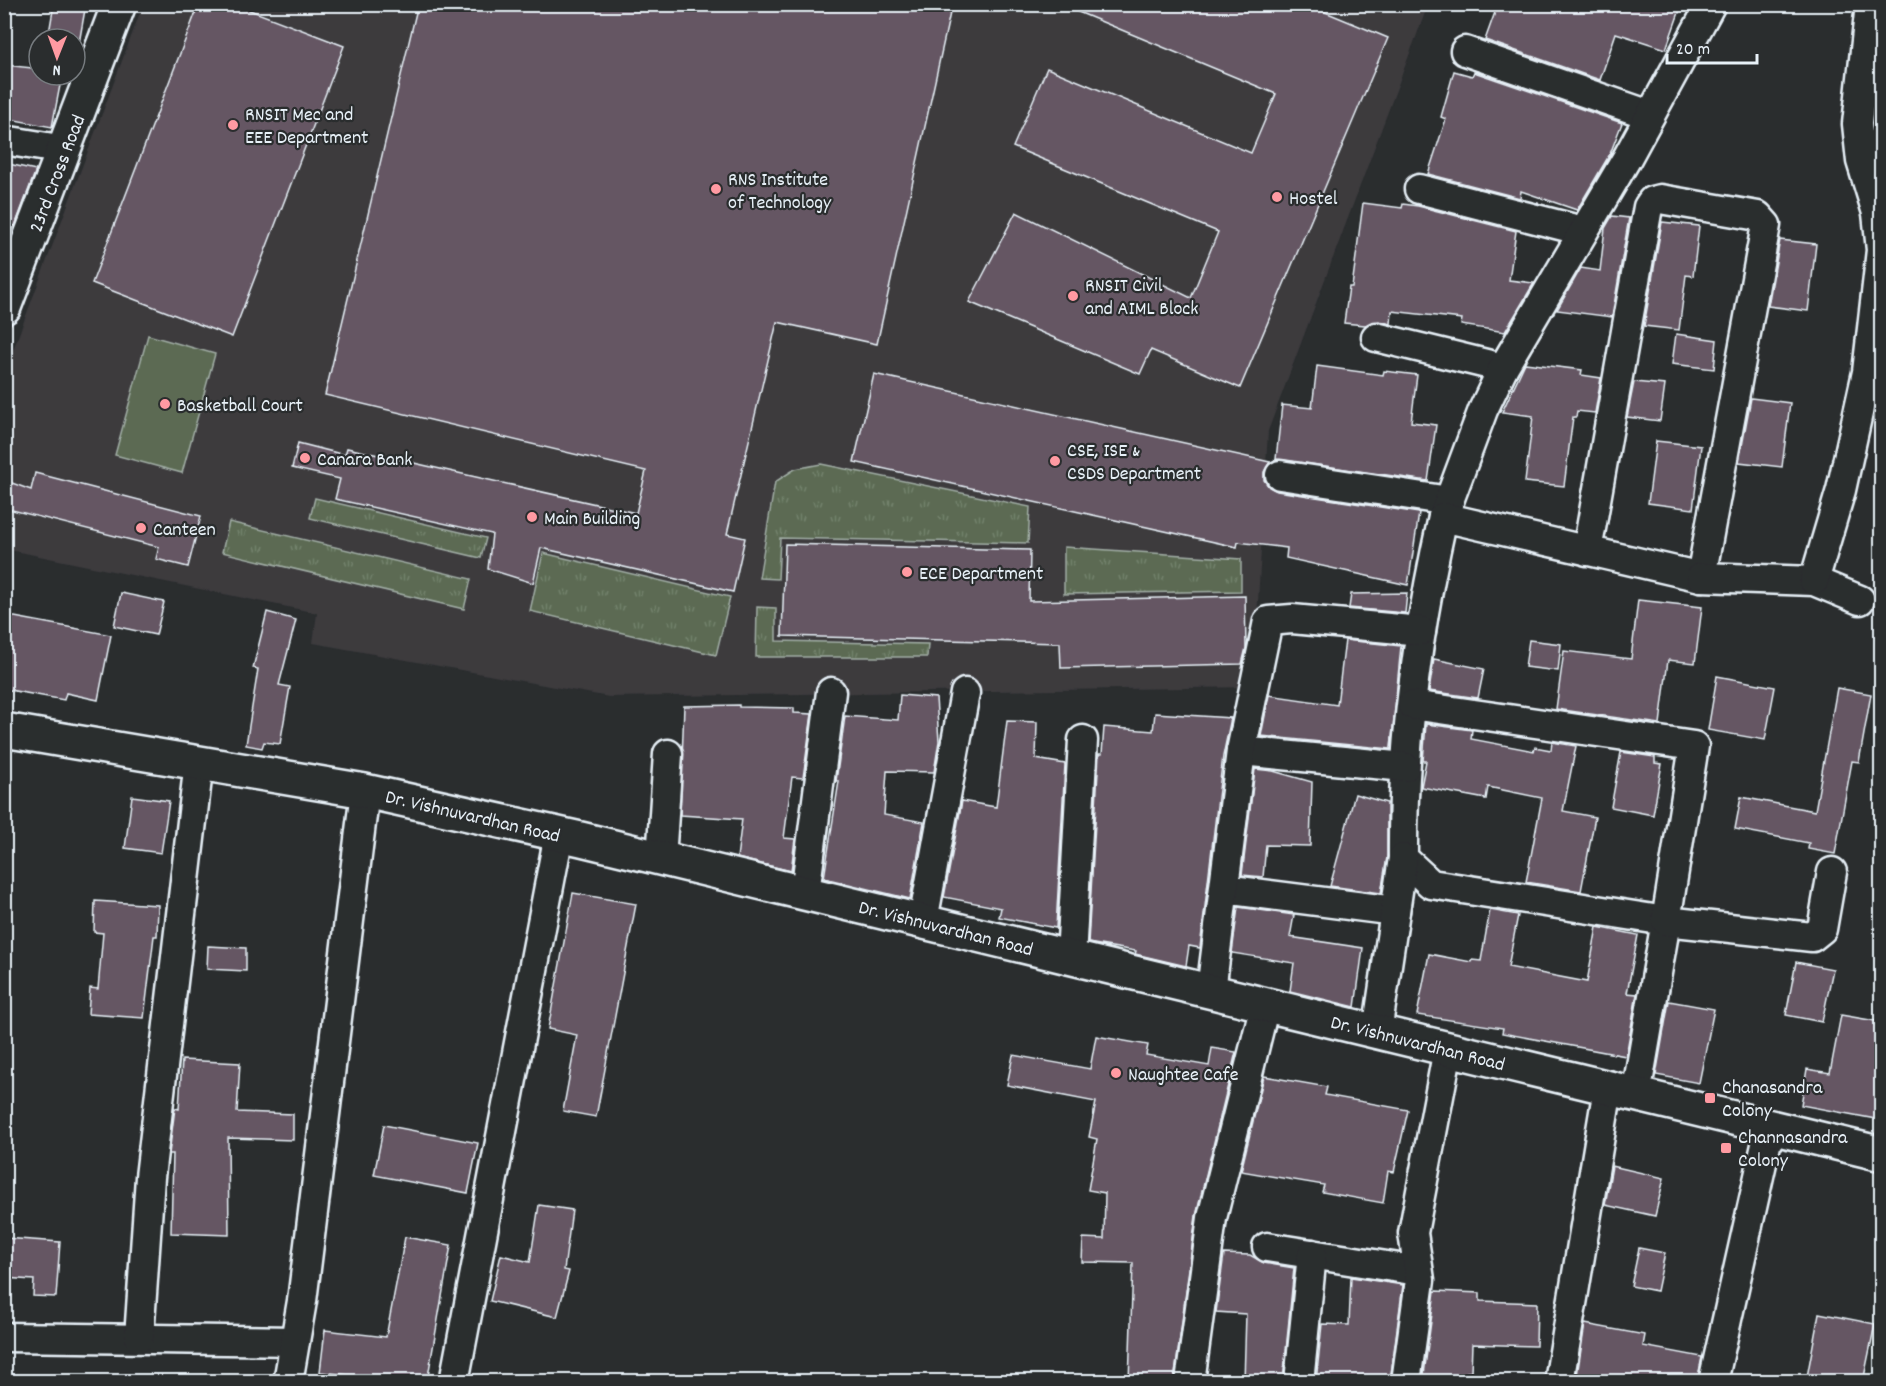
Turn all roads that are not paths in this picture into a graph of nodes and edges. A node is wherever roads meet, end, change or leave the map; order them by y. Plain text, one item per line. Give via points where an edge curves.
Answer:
1 (119, 4) edge
2 (1711, 4) edge
3 (1870, 4) edge
4 (1465, 51) dead end
5 (1650, 116) junction
6 (4, 140) edge
7 (65, 150) junction
8 (1419, 189) dead end
9 (1879, 214) edge
10 (1584, 231) junction
11 (4, 307) edge
12 (1376, 337) dead end
13 (1503, 368) junction
14 (1280, 476) dead end
15 (1446, 509) junction
16 (1587, 551) junction
17 (1701, 577) junction
18 (1814, 581) junction
19 (1860, 600) dead end
20 (1421, 631) junction
21 (831, 692) dead end
22 (964, 693) dead end
23 (1412, 705) junction
24 (4, 730) edge
25 (1083, 740) dead end
26 (1241, 751) junction
27 (668, 754) dead end
28 (200, 762) junction
29 (1405, 767) junction
30 (365, 791) junction
31 (559, 834) junction
32 (1403, 858) junction
33 (661, 859) junction
34 (1832, 872) dead end
35 (1224, 889) junction
36 (805, 893) junction
37 (1395, 911) junction
38 (923, 921) junction
39 (1666, 921) junction
40 (1071, 958) junction
41 (1211, 991) junction
42 (1265, 1005) junction
43 (1377, 1032) junction
44 (1448, 1049) junction
45 (1622, 1091) junction
46 (1770, 1127) junction
47 (1881, 1154) edge
48 (1267, 1247) dead end
49 (1312, 1254) junction
50 (1418, 1271) junction
51 (4, 1338) edge
52 (139, 1338) junction
53 (295, 1341) junction
54 (288, 1382) edge
55 (454, 1382) edge
56 (1190, 1382) edge
57 (1299, 1382) edge
58 (1406, 1382) edge
59 (1559, 1382) edge
60 (1713, 1382) edge

1 - 7 main road, 23rd Cross Road
2 - 5 street
3 - 9 street via 1857,124 1861,161
4 - 5 street
5 - 10 street
6 - 7 street
7 - 11 main road, 23rd Cross Road
8 - 10 street
9 - 18 street via 1881,250 1867,372 1841,490
10 - 13 street
12 - 13 street
13 - 15 street
14 - 15 street
15 - 16 street
15 - 20 street
16 - 17 street
16 - 17 street via 1648,207 1660,199 1758,216 1766,225
17 - 18 street
18 - 19 street
20 - 23 street
20 - 26 street via 1292,619 1268,621
21 - 36 street
22 - 38 street
23 - 29 street
23 - 39 street via 1695,746
24 - 28 main road, Dr. Vishnuvardhan Road
25 - 40 street
26 - 29 street
26 - 35 street
27 - 33 street
28 - 30 main road, Dr. Vishnuvardhan Road
28 - 52 street via 150,1177
29 - 32 street
30 - 31 main road, Dr. Vishnuvardhan Road
30 - 53 street
31 - 33 main road, Dr. Vishnuvardhan Road
31 - 55 street
32 - 37 street
32 - 39 street via 1431,884
33 - 36 main road, Dr. Vishnuvardhan Road
34 - 39 street via 1822,929 1812,937
35 - 37 street
35 - 41 street
36 - 38 main road, Dr. Vishnuvardhan Road
37 - 43 street
38 - 40 main road, Dr. Vishnuvardhan Road
39 - 45 street
40 - 41 main road, Dr. Vishnuvardhan Road
41 - 42 main road, Dr. Vishnuvardhan Road
42 - 43 main road, Dr. Vishnuvardhan Road
42 - 56 street via 1212,1218
43 - 44 main road, Dr. Vishnuvardhan Road
44 - 45 main road, Dr. Vishnuvardhan Road
44 - 50 street via 1413,1233
45 - 46 main road, Dr. Vishnuvardhan Road
45 - 59 street
46 - 47 main road, Dr. Vishnuvardhan Road
46 - 60 street
48 - 49 street
49 - 50 street
49 - 57 street
50 - 58 street
51 - 52 street
52 - 53 street
53 - 54 street

